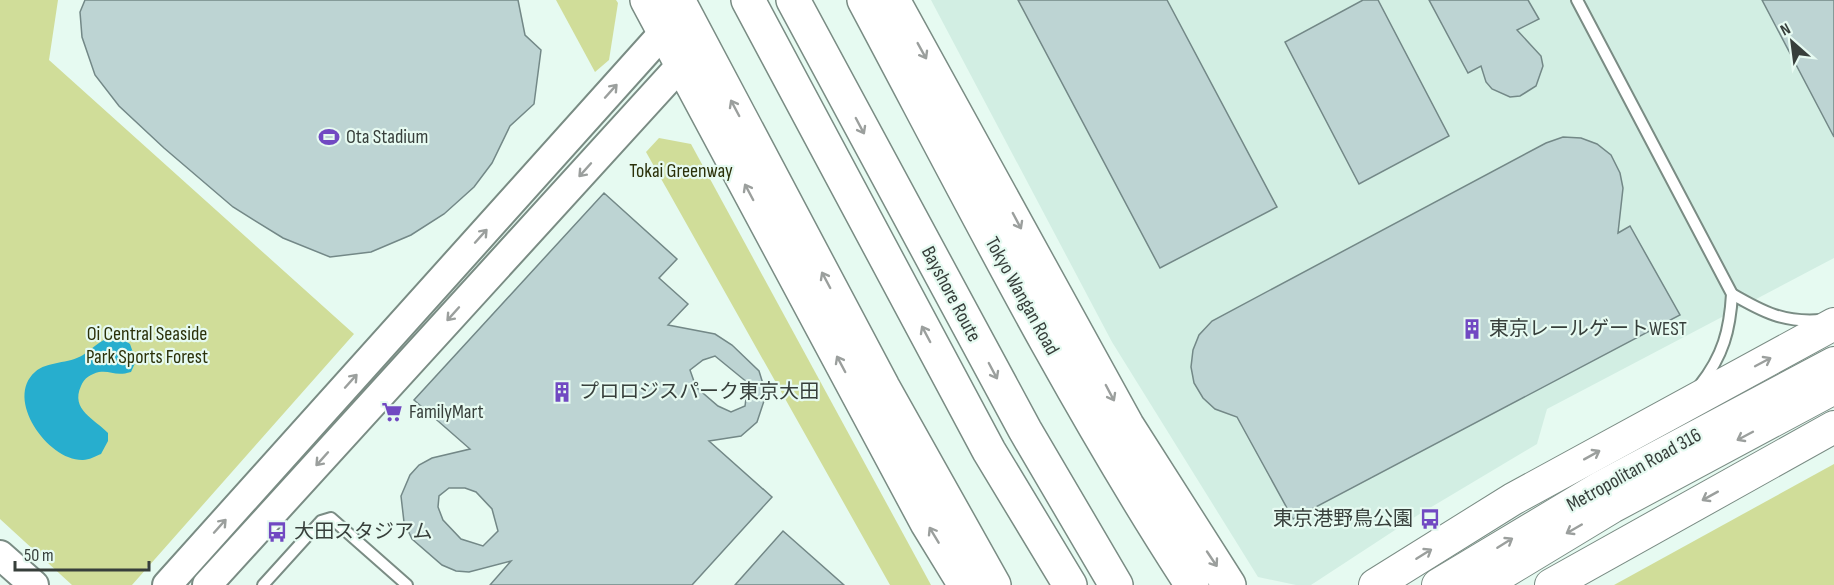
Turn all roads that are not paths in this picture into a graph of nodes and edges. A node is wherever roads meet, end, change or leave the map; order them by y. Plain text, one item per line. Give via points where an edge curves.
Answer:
1 (647, 0) edge
2 (678, 0) edge
3 (728, 0) edge
4 (748, 0) edge
5 (794, 0) edge
6 (807, 0) edge
7 (864, 0) edge
8 (893, 0) edge
9 (1576, 0) edge
10 (664, 32) junction
11 (681, 65) junction
12 (842, 93) junction
13 (800, 100) junction
14 (1731, 294) junction
15 (1834, 319) edge
16 (1834, 324) edge
17 (1834, 363) edge
18 (1834, 388) edge
19 (1679, 407) junction
20 (1834, 427) edge
21 (1025, 430) junction
22 (989, 451) junction
23 (0, 555) edge
24 (217, 582) edge
25 (34, 585) edge
26 (167, 585) edge
27 (263, 585) edge
28 (407, 585) edge
29 (965, 585) edge
30 (994, 585) edge
31 (1057, 585) edge
32 (1070, 585) edge
33 (1116, 585) edge
34 (1138, 585) edge
35 (1192, 585) edge
36 (1229, 585) edge
37 (1375, 585) edge
38 (1438, 585) edge
39 (1483, 585) edge
40 (1551, 585) edge

1 - 10 highway
30 -> 2 highway via 883,387
3 - 13 highway via 767,64
4 - 13 highway, Bayshore Route
5 - 12 highway, Bayshore Route
6 - 12 highway via 833,53
7 - 35 highway, Tokyo Wangan Road via 1014,283 1127,482
8 -> 36 highway via 1127,425
9 - 14 lane
10 - 11 highway
26 -> 10 street
11 -> 24 street
29 -> 11 highway via 927,523
12 -> 21 highway, Bayshore Route
22 -> 13 highway, Bayshore Route
14 - 15 lane via 1758,309 1797,322
14 - 19 lane via 1725,347 1716,365
19 -> 16 main road
38 -> 17 main road, Metropolitan Road 316 via 1603,486
18 -> 39 main road, Metropolitan Road 316 via 1612,507
37 -> 19 main road via 1513,500
20 -> 40 main road
21 - 33 highway, Bayshore Route
21 - 34 highway
22 - 31 highway
22 - 32 highway, Bayshore Route
23 - 25 street
27 - 28 lane via 321,521 331,518

